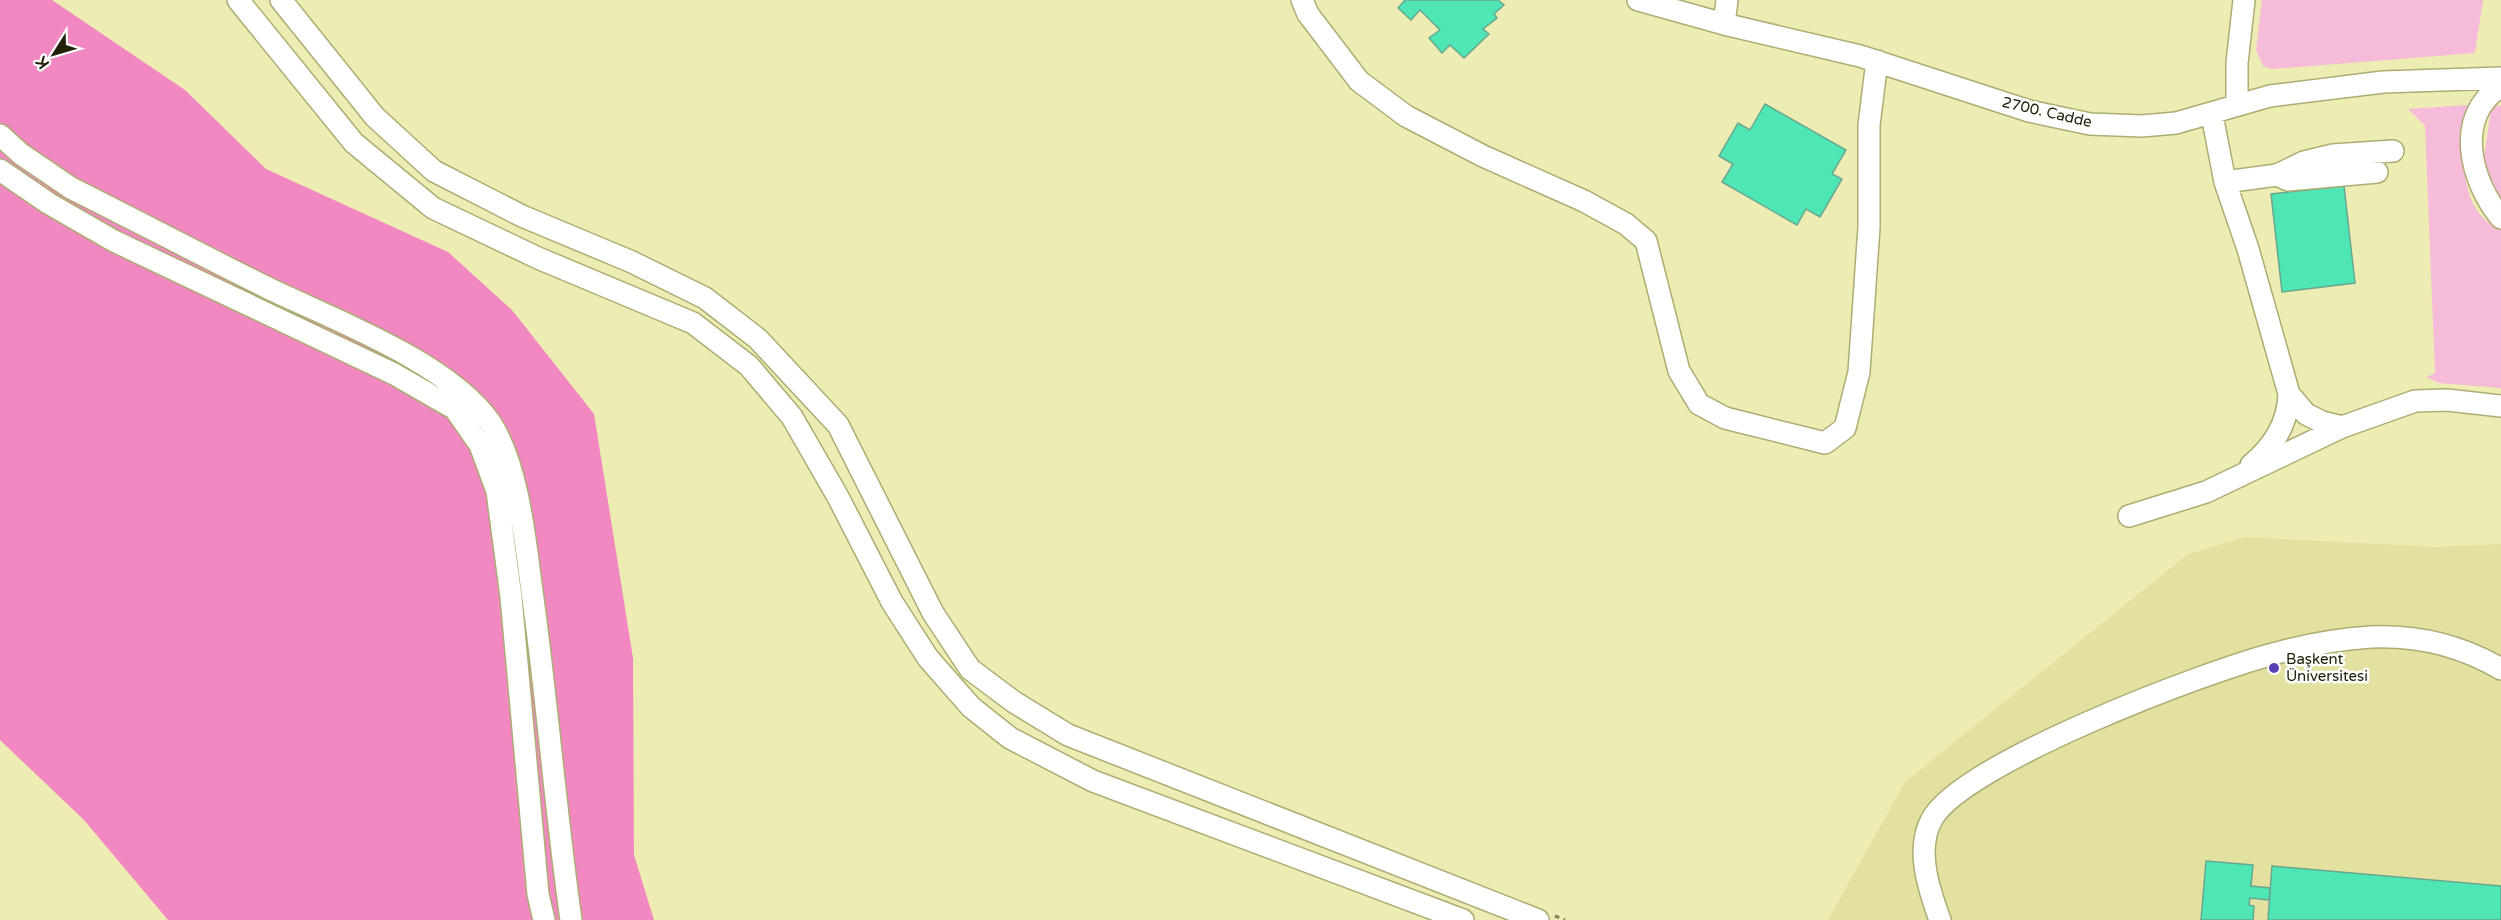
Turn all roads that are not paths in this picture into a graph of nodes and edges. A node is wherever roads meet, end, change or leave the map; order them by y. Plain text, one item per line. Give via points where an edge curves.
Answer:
1 (238, 0) edge
2 (280, 0) edge
3 (1302, 0) edge
4 (1638, 0) edge
5 (1727, 0) edge
6 (2244, 0) edge
7 (1724, 24) junction
8 (1877, 61) junction
9 (2501, 78) edge
10 (2501, 86) edge
11 (2237, 104) junction
12 (2212, 115) junction
13 (0, 135) edge
14 (2393, 151) dead end
15 (0, 170) edge
16 (2377, 172) dead end
17 (2277, 175) junction
18 (2225, 182) junction
19 (2501, 218) edge
20 (2289, 394) junction
21 (2501, 406) edge
22 (2342, 427) junction
23 (2229, 481) junction
24 (2129, 516) dead end
25 (2501, 669) edge
26 (544, 920) edge
27 (571, 920) edge
28 (1463, 920) edge
29 (1538, 920) edge
30 (1940, 920) edge

1 - 28 street via 354,143 433,208 538,258 693,323 749,366 792,417 892,603 928,658 971,707 1010,738 1093,781
2 - 29 street via 375,117 434,171 522,216 632,262 705,298 758,339 838,425 933,613 970,669 1014,702 1068,735
3 - 8 street via 1308,14 1359,81 1406,116 1584,201 1626,224 1646,241 1679,371 1699,404 1725,418 1825,443 1845,428 1859,372 1869,227 1869,124
4 - 7 street, 2700. Cadde
5 - 7 street
6 - 11 street via 2236,63
7 - 8 street, 2700. Cadde
8 - 12 street, 2700. Cadde via 2029,111 2090,124 2142,126
9 - 11 street, 2700. Cadde via 2383,82
10 - 19 street via 2477,113 2470,149 2479,184
11 - 12 street, 2700. Cadde
12 - 18 street
13 - 27 street via 70,188 415,360 471,399 489,422 503,445 523,522
14 - 17 street via 2332,155
15 - 26 street via 114,241 394,374 455,409 480,445 497,491 511,597 538,894
16 - 17 street via 2288,180
17 - 18 street
18 - 20 street
20 - 22 street via 2306,414
20 - 23 street via 2288,414 2279,433 2254,463
21 - 22 street via 2415,401
22 - 23 street
23 - 24 street
25 - 30 street via 2461,648 2404,638 2368,638 2277,652 2163,691 2026,752 1979,777 1944,802 1928,825 1928,884

